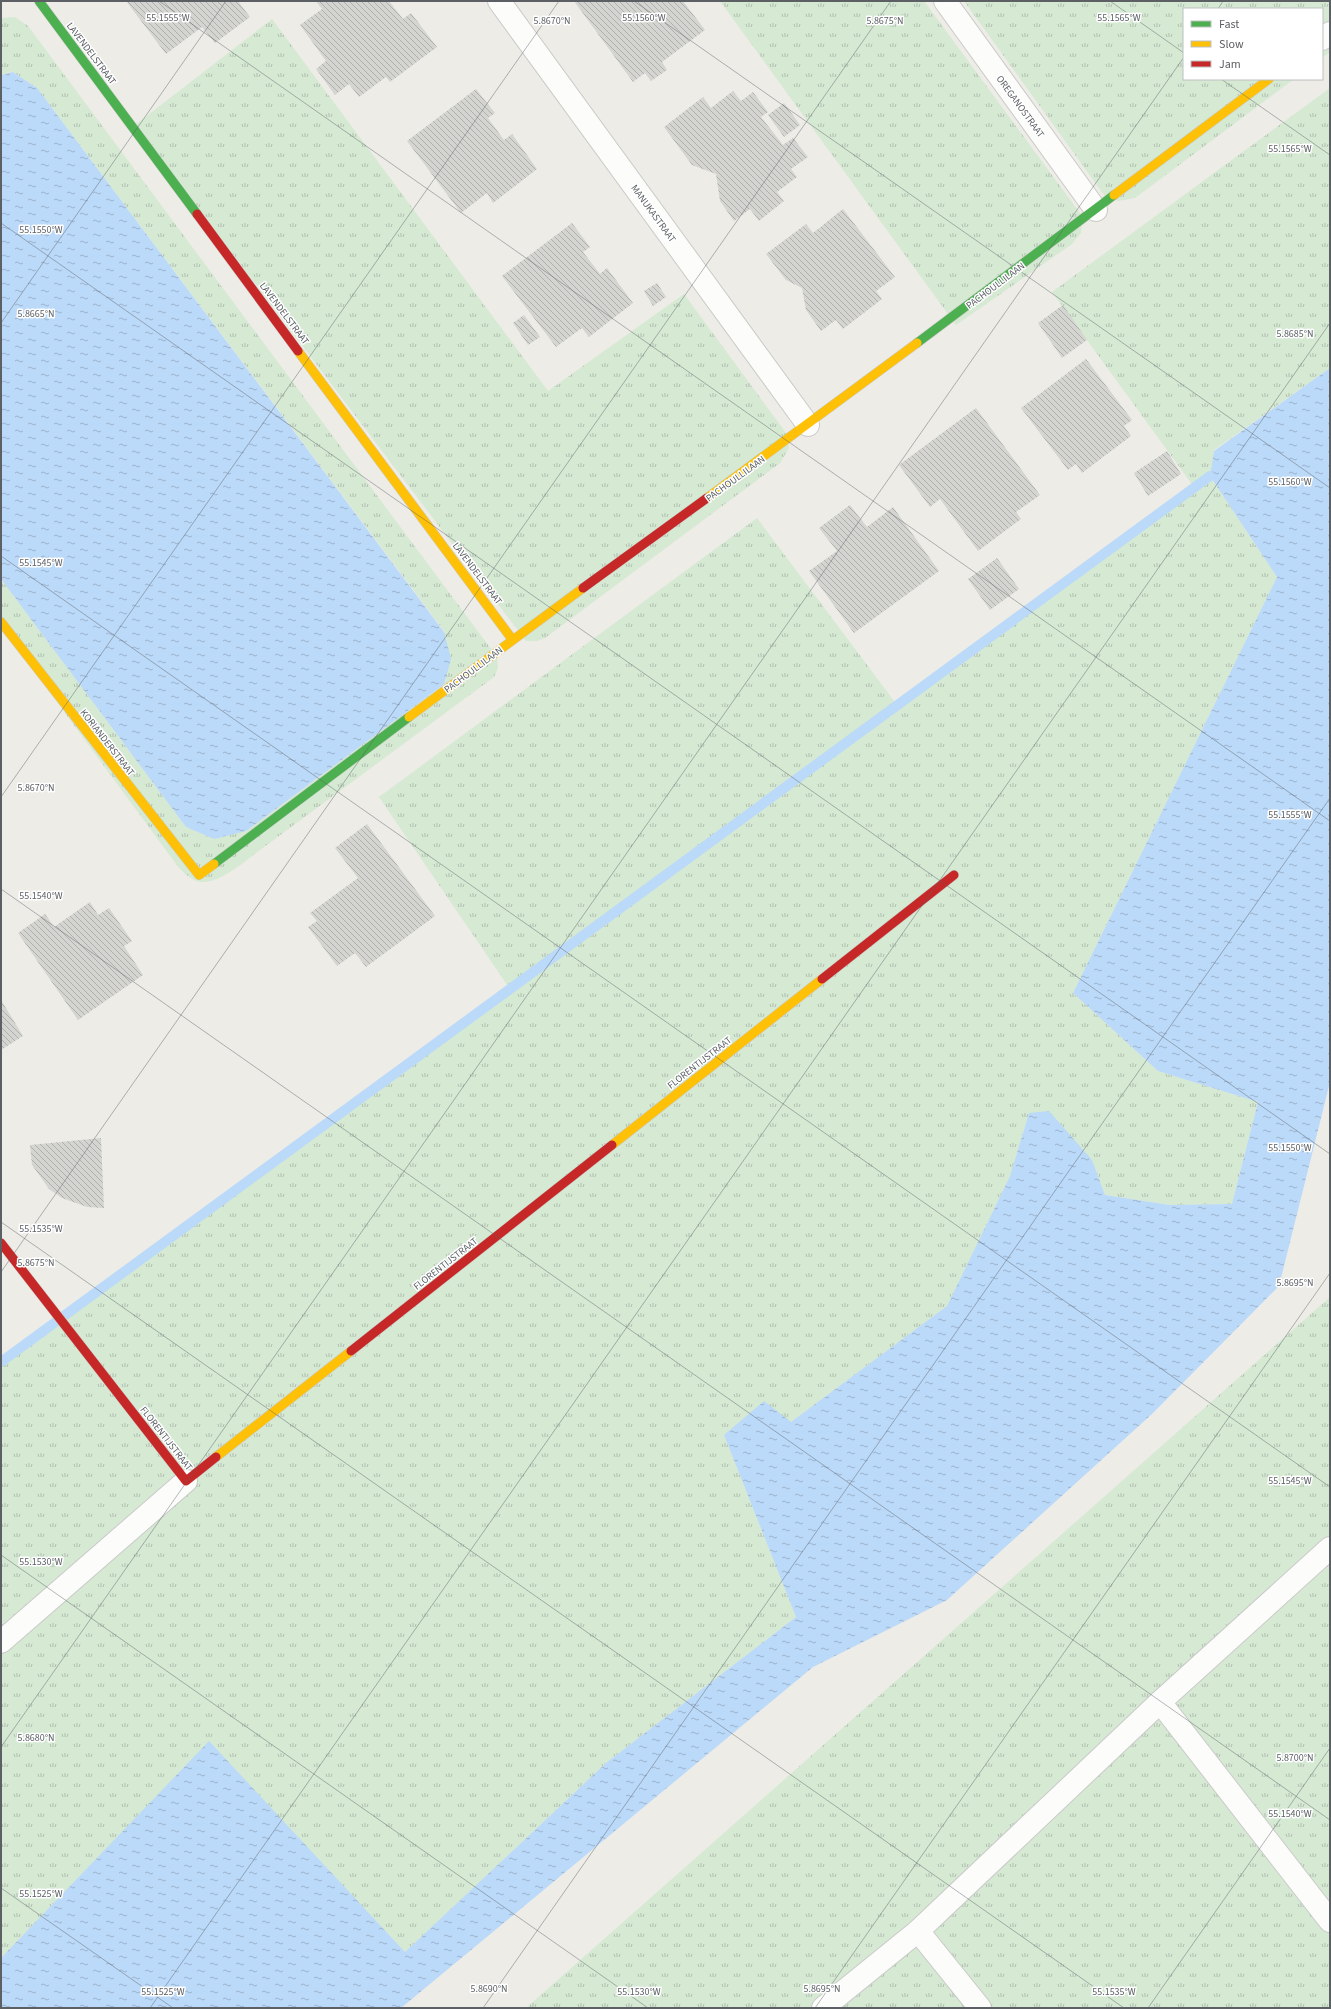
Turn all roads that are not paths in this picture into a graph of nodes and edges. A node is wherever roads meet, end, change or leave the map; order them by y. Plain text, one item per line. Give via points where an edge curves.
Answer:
1 (39, 1) edge
2 (499, 1) edge
3 (945, 1) edge
4 (1268, 80) edge
5 (1096, 210) junction
6 (808, 425) junction
7 (1, 622) edge
8 (512, 639) junction
9 (199, 875) joint
10 (954, 875) dead end
11 (1, 1243) edge
12 (186, 1481) junction
13 (1330, 1548) edge
14 (1, 1642) edge
15 (1160, 1702) junction
16 (1330, 1922) edge
17 (918, 1930) junction
18 (823, 2008) edge
19 (980, 2008) edge

1 - 8 street, LAVENDELSTRAAT
2 - 6 street, MANUKASTRAAT
3 - 5 street, OREGANOSTRAAT
4 - 5 street, PACHOULLILAAN
5 - 6 street, PACHOULLILAAN
6 - 8 street, PACHOULLILAAN
7 - 9 street, KORIANDERSTRAAT
8 - 9 street, PACHOULLILAAN
10 - 12 street, FLORENTIJSTRAAT
11 - 12 street, FLORENTIJSTRAAT
12 - 14 street
13 - 15 street
15 - 16 street
15 - 17 street
17 - 18 street
17 - 19 street

